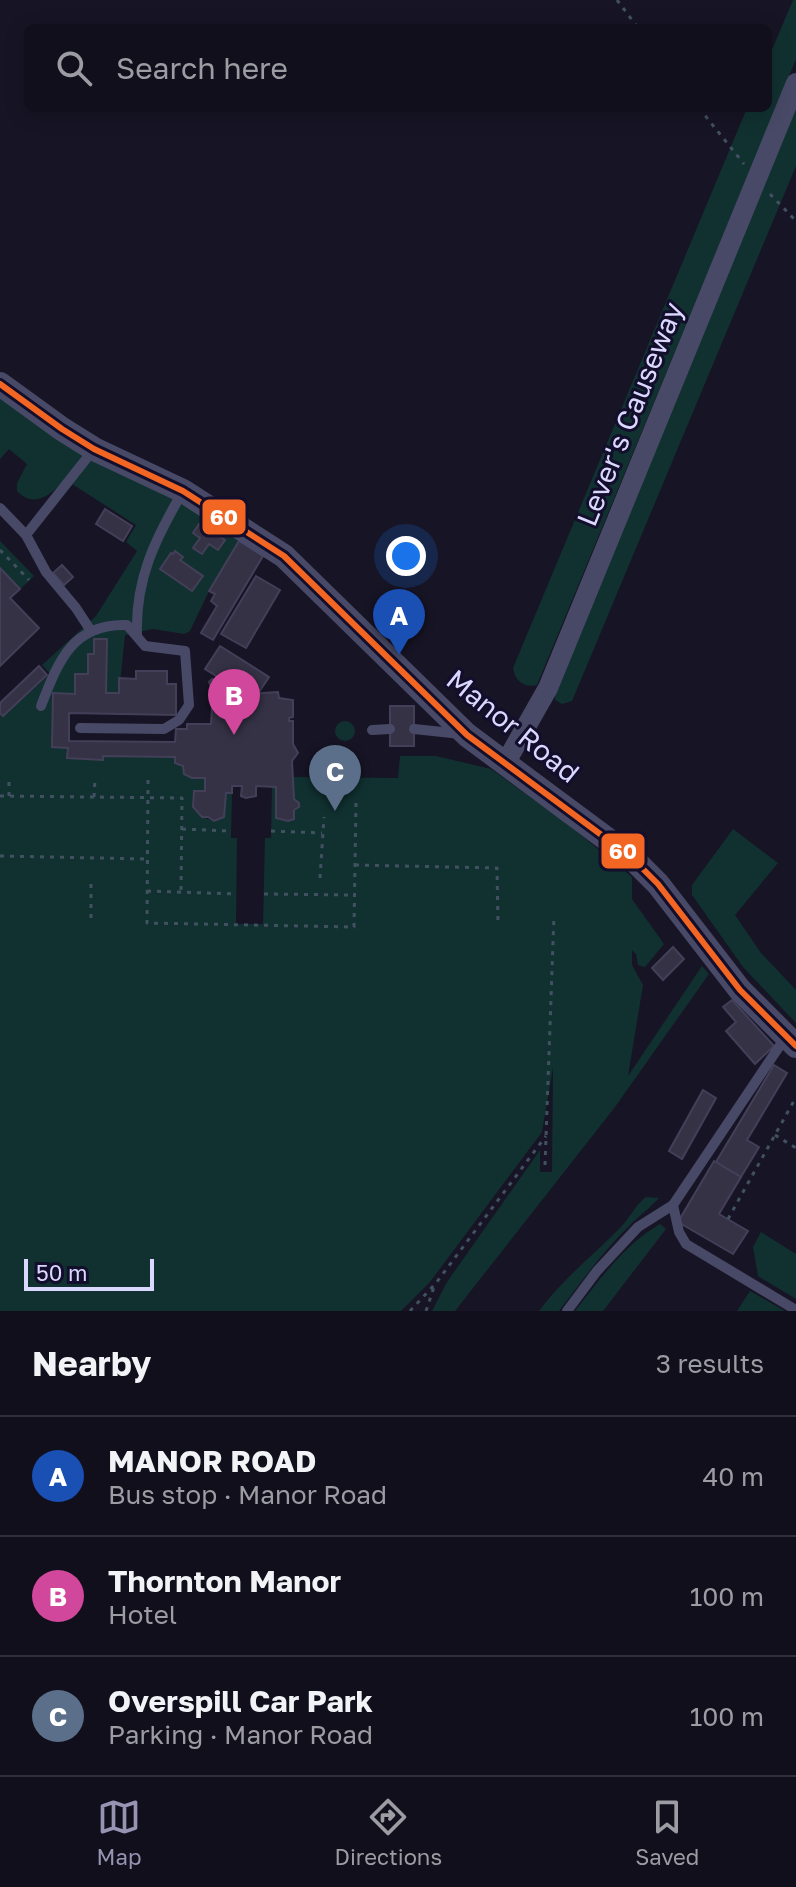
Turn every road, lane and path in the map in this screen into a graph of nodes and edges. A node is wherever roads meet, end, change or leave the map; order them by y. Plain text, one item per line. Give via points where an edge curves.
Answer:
1 (617, 0) edge
2 (635, 24) edge
3 (796, 83) edge
4 (0, 384) edge
5 (94, 449) junction
6 (183, 491) junction
7 (0, 508) edge
8 (26, 535) junction
9 (0, 550) edge
10 (29, 580) dead end
11 (91, 631) junction
12 (137, 635) junction
13 (41, 706) dead end
14 (80, 728) dead end
15 (390, 729) dead end
16 (414, 729) dead end
17 (372, 730) dead end
18 (467, 735) junction
19 (506, 762) junction
20 (9, 776) dead end
21 (95, 779) dead end
22 (148, 780) dead end
23 (0, 796) edge
24 (9, 796) junction
25 (94, 797) junction
26 (148, 797) junction
27 (356, 802) dead end
28 (324, 817) dead end
29 (182, 829) junction
30 (231, 831) dead end
31 (271, 831) dead end
32 (322, 833) junction
33 (0, 856) edge
34 (147, 859) junction
35 (355, 865) junction
36 (91, 878) dead end
37 (320, 878) dead end
38 (147, 891) junction
39 (181, 892) junction
40 (236, 894) dead end
41 (264, 894) dead end
42 (355, 895) junction
43 (554, 915) dead end
44 (91, 918) dead end
45 (498, 924) dead end
46 (791, 1041) edge
47 (795, 1099) edge
48 (775, 1135) junction
49 (546, 1136) junction
50 (796, 1148) edge
51 (545, 1165) dead end
52 (673, 1205) junction
53 (728, 1219) dead end
54 (436, 1283) junction
55 (796, 1310) edge
56 (410, 1311) edge
57 (426, 1311) edge
58 (567, 1311) edge

1 - 2 path
3 - 19 street, Lever's Causeway via 548,688
4 - 5 street, Manor Road
5 - 6 street, Manor Road
5 - 8 lane
6 - 12 lane via 148,558 139,592
6 - 18 street, Manor Road via 284,556
7 - 8 lane
8 - 11 lane via 46,572
9 - 10 path
11 - 12 lane via 127,625
11 - 13 lane via 67,650
12 - 14 lane via 145,646 185,651 189,705 164,729
15 - 17 lane
16 - 18 lane
18 - 19 street, Manor Road
19 - 46 street, Manor Road via 631,857 740,990
20 - 24 path
21 - 25 path
22 - 26 path
23 - 24 path
24 - 25 path
25 - 26 path
26 - 29 path via 182,798
26 - 34 path
27 - 35 path
28 - 32 path
29 - 30 path
29 - 39 path
31 - 32 path
32 - 37 path
33 - 34 path
34 - 38 path
35 - 42 path
35 - 45 path via 497,868
36 - 44 path
38 - 39 path
38 - 42 path via 147,923 354,927
39 - 40 path
41 - 42 path
43 - 49 path
46 - 52 lane
47 - 48 path
48 - 50 path
48 - 53 path
49 - 51 path
49 - 54 path
52 - 55 lane via 686,1244
52 - 58 lane via 638,1227
54 - 56 path
54 - 57 path

